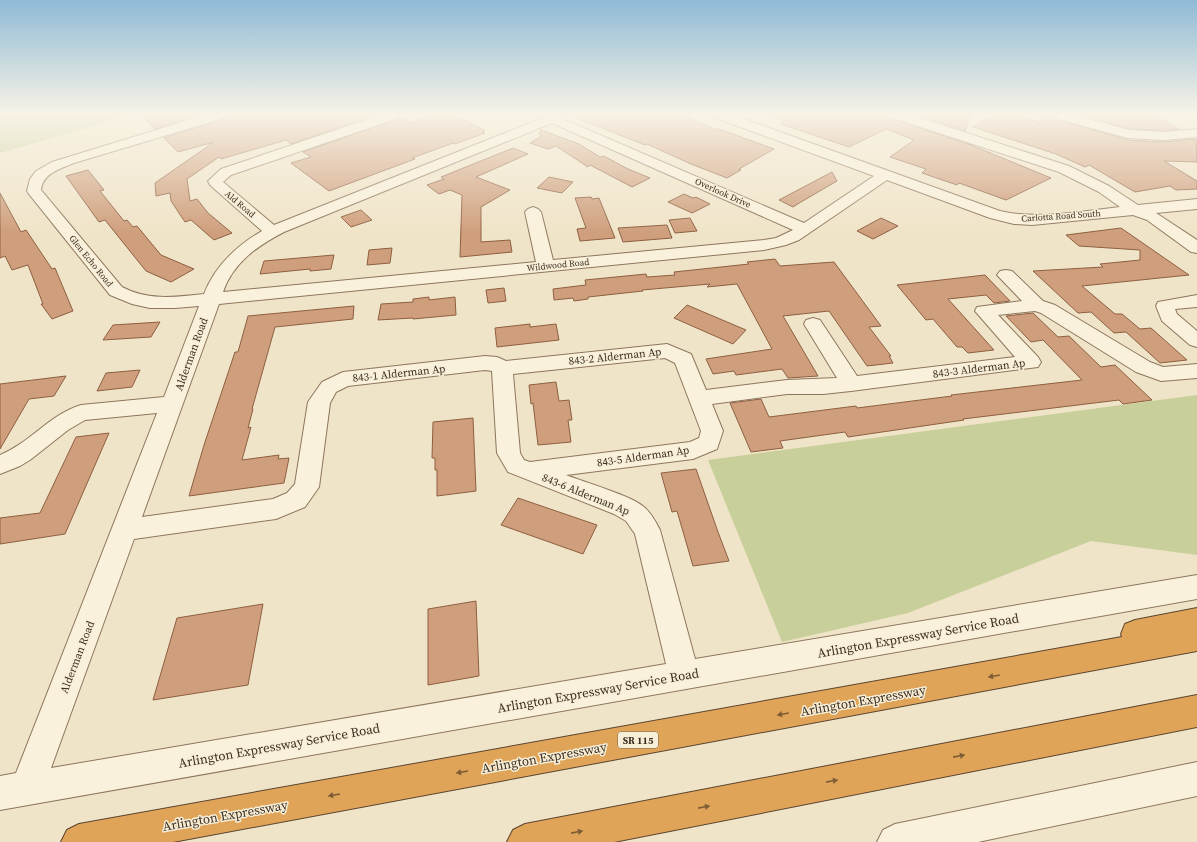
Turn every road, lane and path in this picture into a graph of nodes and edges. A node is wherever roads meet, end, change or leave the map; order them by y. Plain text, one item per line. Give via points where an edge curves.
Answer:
1 (88, 154) edge
2 (277, 154) edge
3 (463, 154) edge
4 (640, 154) edge
5 (828, 154) edge
6 (1020, 154) edge
7 (885, 175) junction
8 (1197, 204) edge
9 (1135, 210) junction
10 (533, 212) dead end
11 (805, 229) junction
12 (272, 231) junction
13 (1197, 248) edge
14 (1197, 262) edge
15 (546, 267) junction
16 (1006, 275) dead end
17 (211, 299) junction
18 (1197, 302) edge
19 (1037, 305) junction
20 (813, 324) dead end
21 (1197, 341) edge
22 (502, 368) junction
23 (1197, 371) edge
24 (851, 384) junction
25 (699, 398) junction
26 (173, 404) junction
27 (0, 465) edge
28 (529, 471) junction
29 (125, 530) junction
30 (1197, 587) edge
31 (1197, 621) edge
32 (1197, 637) edge
33 (1030, 669) junction
34 (684, 676) junction
35 (1197, 711) edge
36 (1197, 779) edge
37 (13, 791) edge
38 (80, 842) edge
39 (525, 842) edge
40 (895, 842) edge

1 - 17 street, Glen Echo Road via 44,172 36,178 34,191 116,291 139,301
2 - 12 street, Ald Road via 230,170 215,181
3 - 12 street, Alderman Road
4 - 11 street, Overlook Drive
5 - 7 street, Carlotta Road South
6 - 9 street via 1064,169 1104,189
7 - 9 street, Carlotta Road South via 996,215 1014,219 1032,220
7 - 11 street, Wildwood Road
8 - 9 street, Carlotta Road South
9 - 13 street via 1153,217
9 - 14 street via 1138,218
10 - 15 street
11 - 15 street, Wildwood Road via 793,237 764,245
12 - 17 street, Alderman Road via 243,250 229,264 218,281
15 - 17 street, Wildwood Road
16 - 19 street
17 - 26 street, Alderman Road
18 - 21 street via 1165,306 1169,317
19 - 23 street via 1048,309 1142,367 1161,374
19 - 24 street, 843-3 Alderman Ap via 984,311 1031,362
20 - 24 street
22 - 25 street, 843-2 Alderman Ap via 667,351 684,359
22 - 28 street, 843-6 Alderman Ap via 509,453 516,466
22 - 29 street, 843-1 Alderman Ap via 497,364 485,363 343,379 329,387 318,402 307,487 296,500 276,509
24 - 25 street, 843-3 Alderman Ap via 822,388 787,387
25 - 28 street, 843-5 Alderman Ap via 712,431 709,443 693,450
26 - 27 street via 81,413 56,426 21,455
26 - 29 street, Alderman Road
28 - 34 street, 843-6 Alderman Ap via 635,514 647,530
29 - 37 street, Alderman Road
30 - 34 street, Arlington Expressway Service Road
31 - 33 highway via 1128,635
32 - 33 highway, Arlington Expressway / SR 115
33 -> 38 highway, Arlington Expressway / SR 115
34 - 37 street, Arlington Expressway Service Road
39 -> 35 highway
36 - 40 street

